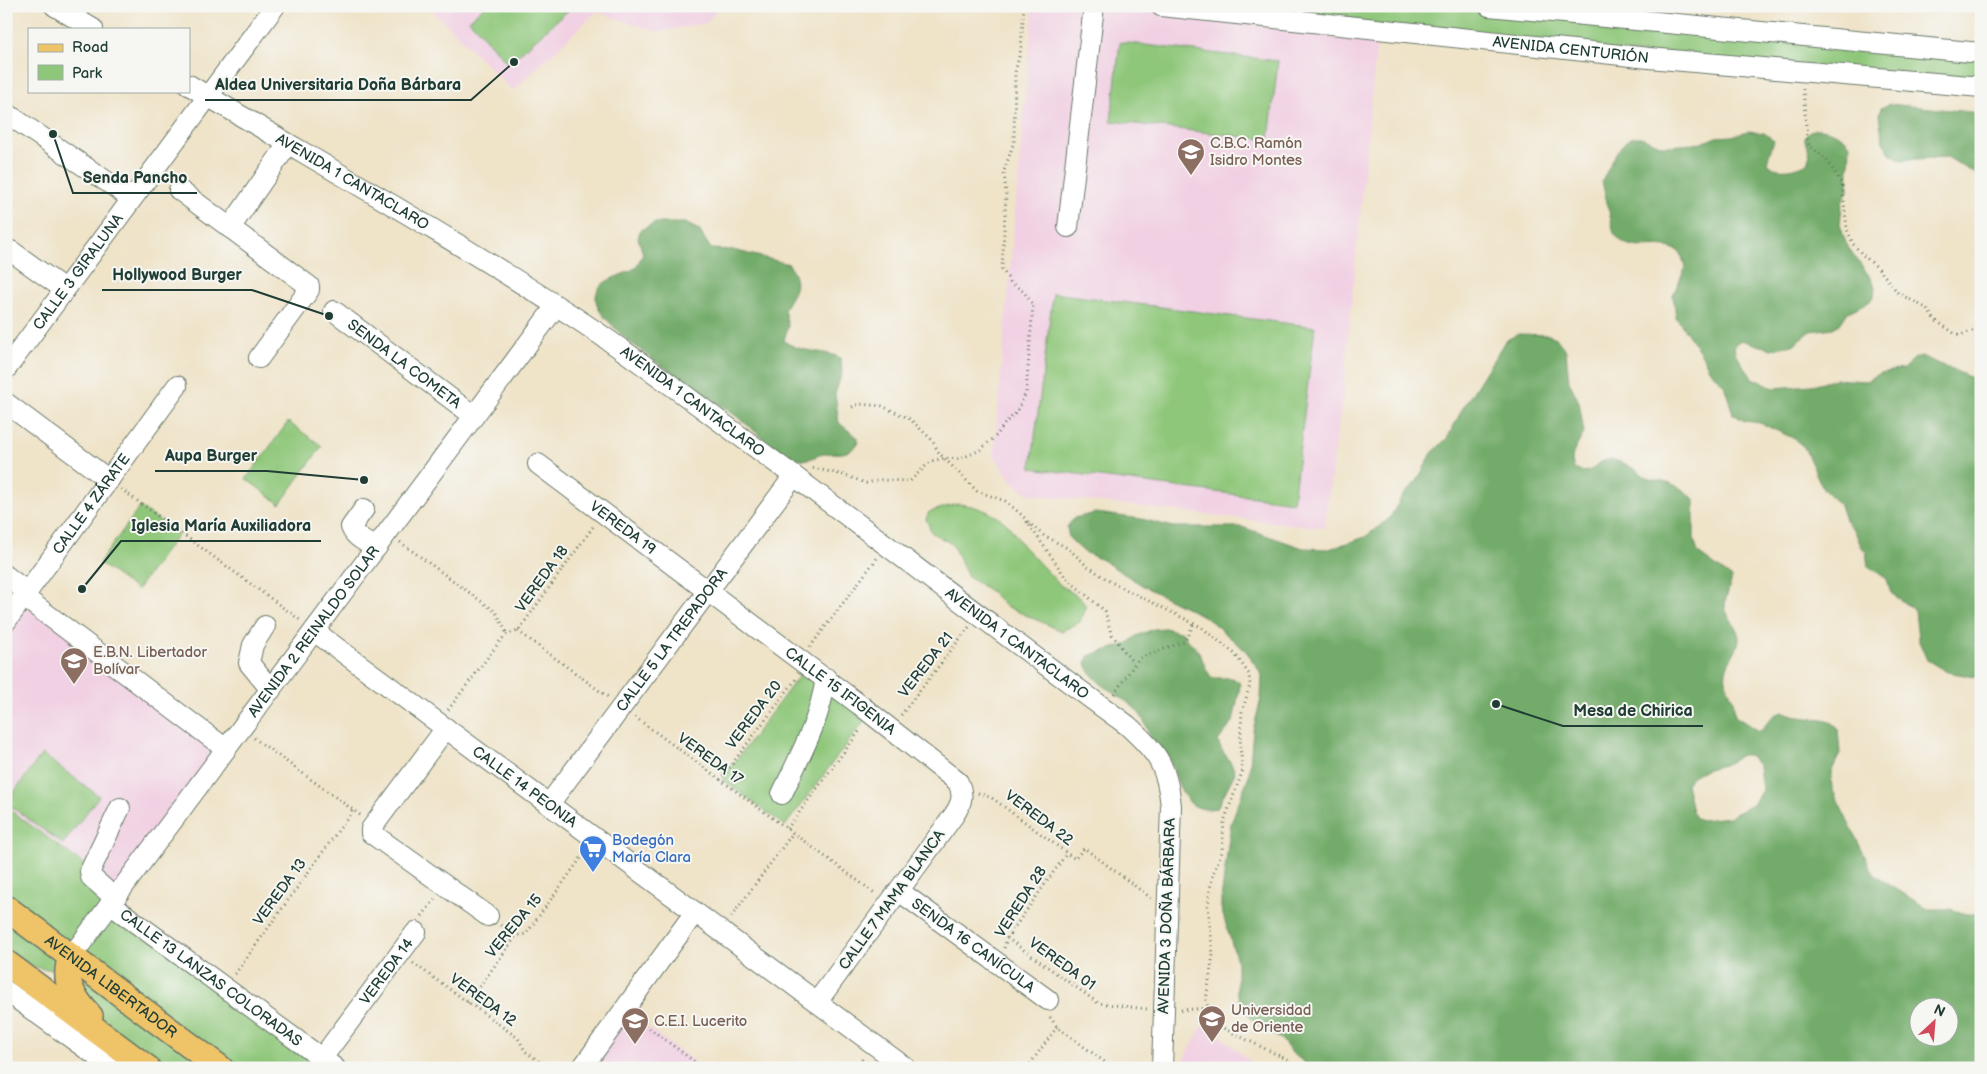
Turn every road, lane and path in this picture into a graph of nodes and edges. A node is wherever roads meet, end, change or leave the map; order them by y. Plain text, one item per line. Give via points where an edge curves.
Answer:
1 (55, 6) edge
2 (275, 6) edge
3 (1024, 6) edge
4 (1094, 6) edge
5 (1161, 6) edge
6 (1489, 6) edge
7 (1587, 11) edge
8 (91, 28) edge
9 (1583, 50) junction
10 (1981, 53) edge
11 (1804, 71) junction
12 (190, 87) edge
13 (1981, 87) edge
14 (207, 96) junction
15 (6, 113) edge
16 (288, 144) junction
17 (179, 190) dead end
18 (131, 198) junction
19 (1068, 227) dead end
20 (230, 228) junction
21 (11, 251) dead end
22 (64, 290) junction
23 (556, 306) junction
24 (334, 312) dead end
25 (1981, 328) edge
26 (258, 358) dead end
27 (6, 369) edge
28 (177, 386) dead end
29 (6, 403) edge
30 (852, 407) dead end
31 (474, 416) junction
32 (945, 458) junction
33 (538, 464) dead end
34 (794, 476) junction
35 (109, 480) junction
36 (364, 509) dead end
37 (603, 514) junction
38 (1028, 522) junction
39 (382, 540) junction
40 (887, 545) junction
41 (6, 576) edge
42 (708, 592) junction
43 (26, 594) junction
44 (979, 615) junction
45 (6, 621) edge
46 (1194, 622) junction
47 (265, 626) dead end
48 (314, 631) junction
49 (518, 631) junction
50 (507, 634) junction
51 (804, 662) junction
52 (1133, 663) junction
53 (826, 678) junction
54 (270, 690) junction
55 (623, 708) junction
56 (1104, 708) junction
57 (872, 714) junction
58 (442, 726) junction
59 (891, 728) junction
60 (241, 729) junction
61 (226, 749) junction
62 (1162, 765) joint
63 (720, 780) junction
64 (782, 794) dead end
65 (962, 794) junction
66 (549, 804) junction
67 (120, 808) dead end
68 (353, 810) junction
69 (374, 825) junction
70 (787, 829) junction
71 (793, 833) junction
72 (596, 839) junction
73 (1067, 853) junction
74 (445, 884) junction
75 (895, 898) junction
76 (113, 901) junction
77 (6, 908) edge
78 (1167, 910) junction
79 (696, 912) junction
80 (488, 916) dead end
81 (721, 931) junction
82 (416, 932) joint
83 (1007, 938) junction
84 (6, 948) edge
85 (400, 953) junction
86 (72, 956) junction
87 (6, 963) edge
88 (1001, 966) junction
89 (225, 988) junction
90 (6, 990) edge
91 (1048, 1000) dead end
92 (817, 1002) junction
93 (468, 1003) junction
94 (1208, 1008) junction
95 (624, 1010) junction
96 (1164, 1011) junction
97 (118, 1059) edge
98 (329, 1063) edge
99 (220, 1067) edge
100 (147, 1068) edge
101 (548, 1068) edge
102 (582, 1068) edge
103 (702, 1068) edge
104 (906, 1068) edge
105 (1027, 1068) edge
106 (1113, 1068) edge
107 (1162, 1068) edge
108 (1297, 1068) edge

1 - 8 street
2 - 14 street, CALLE 3 GIRALUNA
3 - 32 path via 1021,49 1015,72 1014,142 1004,171 1002,269 1033,305 1028,384 1020,407 997,436 967,457
4 - 19 street
5 - 9 street, AVENIDA CENTURIÓN
6 - 7 street
7 - 9 street
7 - 10 street
9 - 11 street, AVENIDA CENTURIÓN
11 - 13 street, AVENIDA CENTURIÓN
11 - 25 path via 1806,138 1809,145 1826,159 1842,184 1847,229 1853,244 1898,293 1926,308 1935,320 1954,333 1960,335
12 - 14 street, AVENIDA 1 CANTACLARO
14 - 16 street, AVENIDA 1 CANTACLARO
14 - 18 street, CALLE 3 GIRALUNA
15 - 18 street
16 - 20 street
16 - 23 street, AVENIDA 1 CANTACLARO
17 - 20 street
18 - 22 street, CALLE 3 GIRALUNA
20 - 26 street via 310,288
21 - 22 street
22 - 27 street, CALLE 3 GIRALUNA
23 - 31 street, AVENIDA 2 REINALDO SOLAR
23 - 34 street, AVENIDA 1 CANTACLARO
24 - 31 street, SENDA LA COMETA
28 - 35 street, CALLE 4 ZÁRATE
29 - 35 street
30 - 32 path via 859,404 882,406 910,419
31 - 39 street, AVENIDA 2 REINALDO SOLAR
32 - 34 path via 931,461 917,477 902,482 881,480 866,483 815,468
32 - 38 path via 977,490 1005,501
33 - 37 street, VEREDA 19
34 - 40 street, AVENIDA 1 CANTACLARO
34 - 42 street, CALLE 5 LA TREPADORA
35 - 43 street, CALLE 4 ZÁRATE
35 - 48 path
36 - 39 street via 351,527 353,531 364,541
37 - 42 street, VEREDA 19
37 - 49 path, VEREDA 18
38 - 46 path via 1111,582
38 - 52 path via 1066,578 1105,611 1111,633
39 - 48 street, AVENIDA 2 REINALDO SOLAR
39 - 50 path via 496,612
40 - 44 street, AVENIDA 1 CANTACLARO
40 - 51 path, VEREDA 20
41 - 43 street
42 - 51 street, CALLE 15 IFIGENIA
42 - 55 street, CALLE 5 LA TREPADORA
43 - 45 street, CALLE 4 ZÁRATE
43 - 61 street
44 - 56 street, AVENIDA 1 CANTACLARO
44 - 59 path, VEREDA 21
46 - 52 path via 1183,642 1146,654
46 - 94 path via 1235,654 1247,670 1250,682 1243,708 1240,747 1243,770 1224,821 1222,852 1211,881 1208,906 1213,955 1206,996
47 - 54 street via 253,645 249,663
48 - 54 street, AVENIDA 2 REINALDO SOLAR
48 - 58 street, CALLE 14 PEONIA
49 - 50 path, VEREDA 18
49 - 55 path, VEREDA 17
50 - 58 path
51 - 53 street, CALLE 15 IFIGENIA
51 - 63 path, VEREDA 20
52 - 56 path
53 - 57 street, CALLE 15 IFIGENIA
53 - 64 street via 816,722
54 - 60 street, AVENIDA 2 REINALDO SOLAR
55 - 63 path, VEREDA 17
55 - 66 street, CALLE 5 LA TREPADORA
56 - 62 street, AVENIDA 1 CANTACLARO via 1142,738
57 - 59 street, CALLE 15 IFIGENIA
57 - 70 path
58 - 66 street, CALLE 14 PEONIA
58 - 69 street
59 - 65 street, CALLE 15 IFIGENIA via 951,774
60 - 61 street, AVENIDA 2 REINALDO SOLAR
60 - 68 path
61 - 76 street, AVENIDA 2 REINALDO SOLAR
62 - 78 street, AVENIDA 3 DOÑA BÁRBARA via 1167,776 1170,806
63 - 70 path, VEREDA 17
65 - 73 path, VEREDA 22 via 979,793 992,798
65 - 75 street, CALLE 7 MAMA BLANCA via 954,815
66 - 72 street, CALLE 14 PEONIA
67 - 76 street, CALLE 13 LANZAS COLORADAS via 90,871 91,877
68 - 69 path
68 - 89 path, VEREDA 13
69 - 74 street via 371,833
70 - 71 path, VEREDA 17
71 - 75 path, VEREDA 17
71 - 81 path
72 - 79 street, CALLE 14 PEONIA
72 - 93 path, VEREDA 15 via 526,934 516,936
73 - 78 path, VEREDA 22 via 1075,859 1084,848
73 - 83 path, VEREDA 28
74 - 80 street
74 - 82 path, VEREDA 14 via 416,925
75 - 88 street, SENDA 16 CANÍCULA
75 - 92 street, CALLE 7 MAMA BLANCA
76 - 86 street, AVENIDA 2 REINALDO SOLAR
76 - 89 street, CALLE 13 LANZAS COLORADAS
77 - 86 main road, AVENIDA LIBERTADOR
78 - 96 street, AVENIDA 3 DOÑA BÁRBARA
79 - 81 street, CALLE 14 PEONIA
79 - 95 street
81 - 92 street, CALLE 14 PEONIA
82 - 85 street, VEREDA 14
83 - 88 path, VEREDA 28
83 - 96 path, VEREDA 01 via 1098,1003
84 - 86 main road via 34,967 46,970 56,968
85 - 93 path, VEREDA 12
85 - 98 street, VEREDA 14
86 - 97 main road via 67,978 74,999
86 - 99 main road, AVENIDA LIBERTADOR
87 - 97 main road
88 - 91 street, SENDA 16 CANÍCULA
89 - 98 street, CALLE 13 LANZAS COLORADAS
90 - 97 street
92 - 104 street, CALLE 14 PEONIA
93 - 101 path, VEREDA 12 via 518,1038 525,1051
94 - 96 path, VEREDA 01
94 - 108 path via 1224,1029 1284,1058
95 - 102 street
95 - 103 path
96 - 107 street, AVENIDA 3 DOÑA BÁRBARA
97 - 100 main road
105 - 106 path via 1058,1026

